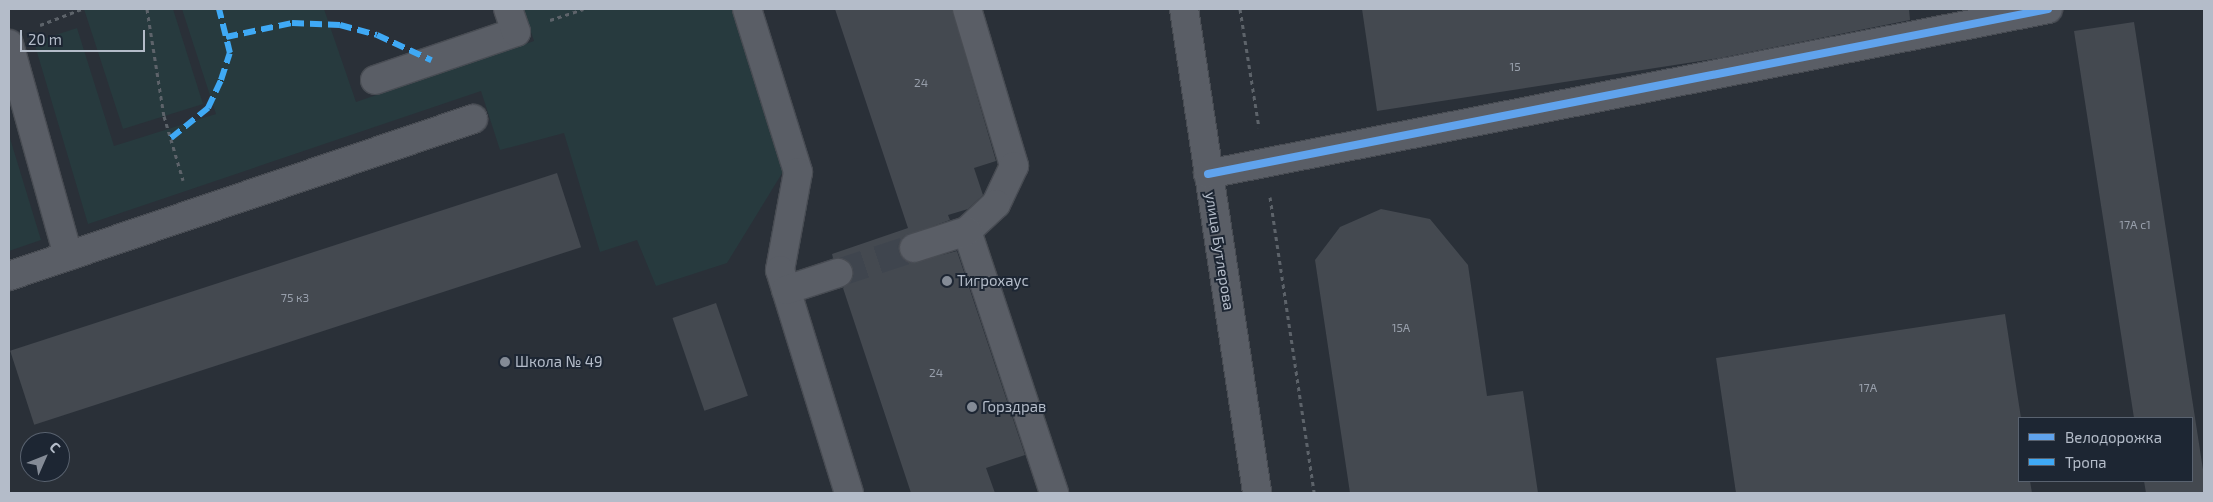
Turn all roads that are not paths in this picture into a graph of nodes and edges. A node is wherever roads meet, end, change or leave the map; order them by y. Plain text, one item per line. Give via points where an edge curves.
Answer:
1 (508, 9) edge
2 (747, 9) edge
3 (966, 9) edge
4 (1184, 9) edge
5 (2048, 9) edge
6 (9, 44) edge
7 (375, 80) dead end
8 (473, 119) dead end
9 (1208, 174) junction
10 (967, 231) junction
11 (914, 248) tunnel mouth
12 (68, 256) junction
13 (838, 273) tunnel mouth
14 (9, 276) edge
15 (786, 290) junction
16 (850, 493) edge
17 (1054, 493) edge
18 (1257, 493) edge

1 - 7 street via 516,32
2 - 15 street via 798,172 780,270
3 - 10 street via 1014,166 996,204
4 - 9 street, улица Бутлерова
5 - 9 street
6 - 12 street
8 - 12 street
9 - 18 street, улица Бутлерова
10 - 11 street
10 - 17 street
12 - 14 street
13 - 15 street
15 - 16 street

